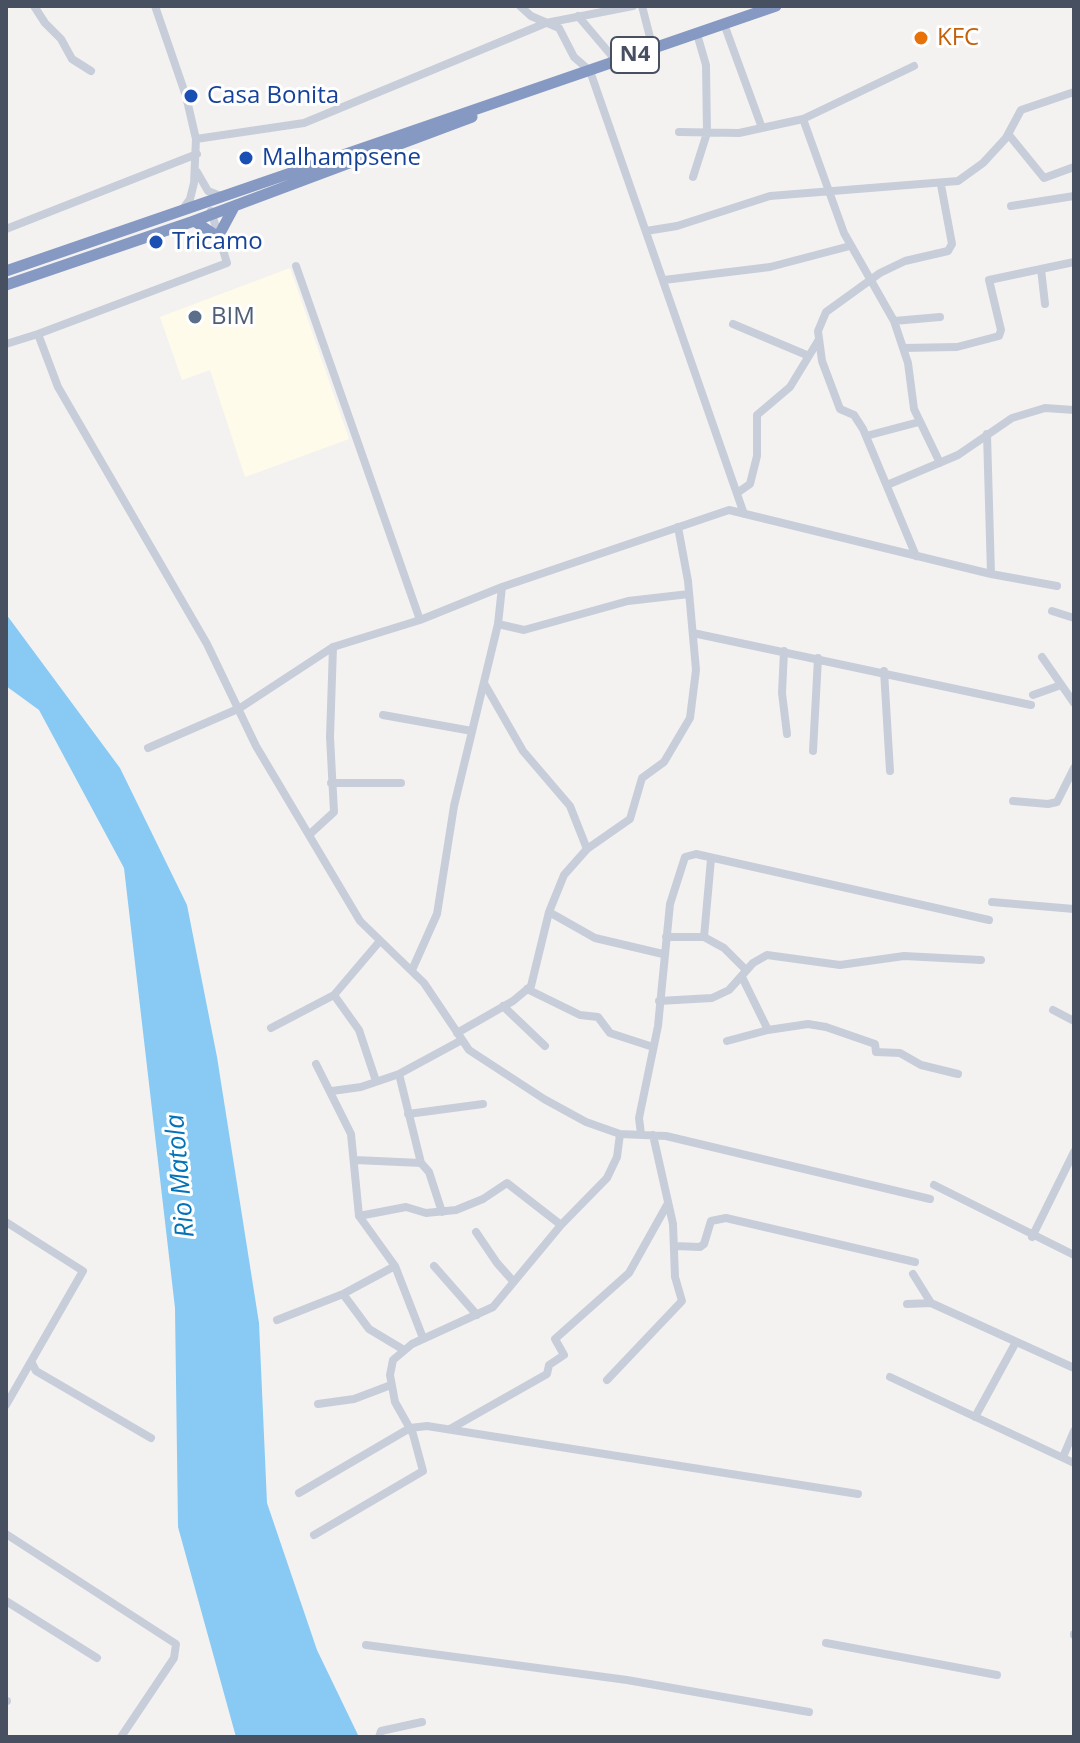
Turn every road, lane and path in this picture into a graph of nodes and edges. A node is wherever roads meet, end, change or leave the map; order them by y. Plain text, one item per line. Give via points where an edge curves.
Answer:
1 (34, 6) edge
2 (155, 6) edge
3 (520, 6) edge
4 (633, 6) edge
5 (642, 6) edge
6 (776, 6) edge
7 (578, 16) junction
8 (546, 23) junction
9 (724, 24) junction
10 (697, 34) junction
11 (653, 49) junction
12 (617, 62) junction
13 (914, 66) dead end
14 (91, 71) dead end
15 (590, 71) junction
16 (1074, 92) edge
17 (494, 105) junction
18 (803, 119) junction
19 (762, 128) junction
20 (679, 132) dead end
21 (707, 133) junction
22 (1009, 135) junction
23 (196, 139) junction
24 (197, 154) junction
25 (1074, 167) edge
26 (196, 171) junction
27 (693, 177) dead end
28 (941, 185) junction
29 (827, 191) junction
30 (1074, 196) edge
31 (224, 198) junction
32 (235, 206) junction
33 (1011, 206) dead end
34 (210, 208) junction
35 (182, 210) junction
36 (194, 221) junction
37 (6, 229) edge
38 (646, 231) junction
39 (220, 237) junction
40 (850, 246) junction
41 (1074, 262) edge
42 (296, 266) dead end
43 (1041, 269) junction
44 (6, 271) edge
45 (664, 280) junction
46 (870, 280) junction
47 (6, 285) edge
48 (1045, 304) dead end
49 (940, 317) dead end
50 (894, 321) junction
51 (733, 324) dead end
52 (38, 334) junction
53 (818, 341) junction
54 (6, 344) edge
55 (903, 348) junction
56 (809, 356) junction
57 (1074, 410) edge
58 (919, 422) junction
59 (987, 434) junction
60 (866, 436) junction
61 (940, 463) junction
62 (887, 485) junction
63 (737, 493) junction
64 (744, 514) junction
65 (678, 527) junction
66 (916, 556) junction
67 (991, 574) junction
68 (1057, 586) dead end
69 (502, 587) junction
70 (689, 594) junction
71 (1052, 611) dead end
72 (1074, 618) edge
73 (420, 620) junction
74 (498, 624) junction
75 (693, 633) junction
76 (333, 647) junction
77 (784, 651) junction
78 (1042, 657) dead end
79 (818, 658) junction
80 (884, 671) junction
81 (484, 683) junction
82 (1061, 685) junction
83 (1074, 703) edge
84 (240, 708) junction
85 (383, 715) dead end
86 (472, 731) junction
87 (787, 734) dead end
88 (148, 748) dead end
89 (813, 751) dead end
90 (1074, 768) edge
91 (890, 771) dead end
92 (331, 783) junction
93 (401, 783) dead end
94 (1013, 801) dead end
95 (310, 834) junction
96 (587, 849) junction
97 (711, 859) junction
98 (992, 902) dead end
99 (1071, 907) edge
100 (549, 912) junction
101 (989, 920) dead end
102 (666, 937) junction
103 (704, 937) junction
104 (379, 942) junction
105 (663, 954) junction
106 (981, 960) dead end
107 (412, 970) junction
108 (744, 973) junction
109 (527, 989) junction
110 (334, 995) junction
111 (659, 1001) junction
112 (503, 1006) junction
113 (1053, 1010) dead end
114 (1074, 1021) edge
115 (271, 1028) dead end
116 (768, 1030) junction
117 (458, 1037) junction
118 (727, 1041) dead end
119 (545, 1046) dead end
120 (653, 1047) junction
121 (316, 1064) dead end
122 (399, 1074) junction
123 (958, 1074) dead end
124 (376, 1081) junction
125 (332, 1091) junction
126 (483, 1104) dead end
127 (408, 1114) junction
128 (620, 1134) junction
129 (641, 1134) junction
130 (653, 1135) junction
131 (1074, 1152) edge
132 (355, 1160) junction
133 (421, 1163) junction
134 (934, 1185) dead end
135 (930, 1199) dead end
136 (667, 1205) junction
137 (442, 1212) junction
138 (359, 1216) junction
139 (6, 1222) edge
140 (561, 1225) junction
141 (476, 1232) dead end
142 (1032, 1237) junction
143 (675, 1246) junction
144 (1074, 1255) edge
145 (915, 1262) dead end
146 (395, 1266) junction
147 (434, 1266) dead end
148 (913, 1274) dead end
149 (513, 1281) junction
150 (343, 1294) junction
151 (931, 1303) junction
152 (907, 1304) dead end
153 (477, 1315) junction
154 (277, 1320) dead end
155 (423, 1338) junction
156 (1016, 1342) junction
157 (404, 1350) junction
158 (32, 1363) junction
159 (1074, 1368) edge
160 (890, 1377) dead end
161 (607, 1380) dead end
162 (391, 1385) junction
163 (318, 1404) dead end
164 (6, 1405) edge
165 (975, 1417) junction
166 (410, 1428) junction
167 (449, 1429) junction
168 (1074, 1431) edge
169 (151, 1438) dead end
170 (1063, 1457) junction
171 (1074, 1463) edge
172 (299, 1493) dead end
173 (858, 1494) dead end
174 (6, 1534) edge
175 (314, 1535) dead end
176 (6, 1601) edge
177 (826, 1643) dead end
178 (366, 1645) dead end
179 (97, 1658) dead end
180 (997, 1675) dead end
181 (809, 1712) dead end
182 (422, 1722) dead end
183 (121, 1737) edge
184 (379, 1737) edge

1 - 14 street via 72,59
2 - 23 street
3 - 8 street
4 - 7 street
5 - 11 street
6 - 9 highway, N4
7 - 8 street
7 - 12 street
8 - 15 street via 559,28 574,57
8 - 23 street via 319,118
9 - 10 highway, N4
9 - 19 street
10 - 11 highway, N4
10 - 21 street via 706,65
11 - 12 highway, N4
12 - 15 highway, N4
13 - 18 street
15 - 17 highway, N4
15 - 38 street
16 - 22 street via 1021,110
17 - 31 highway, N4
17 - 32 highway, N4 via 457,124
18 - 19 street
18 - 29 street
19 - 21 street
20 - 21 street
21 - 27 street
22 - 25 street via 1044,178
22 - 28 street via 983,163 958,181
23 - 24 street
24 - 26 street
24 - 37 street
26 - 31 street via 208,191
26 - 35 street
28 - 29 street
28 - 46 street via 950,248 905,261
29 - 38 street via 770,196
29 - 40 street
30 - 33 street
31 - 34 highway, N4
32 - 34 highway, N4
32 - 39 highway
34 - 35 highway, N4
34 - 36 highway, N4
34 - 39 street
35 - 44 highway, N4
36 - 39 highway
36 - 47 highway, N4
38 - 45 street
39 - 52 street via 227,263
40 - 45 street via 770,267
40 - 46 street
41 - 43 street
42 - 73 street
43 - 48 street
43 - 55 street via 988,281 999,336 957,347
45 - 63 street
46 - 50 street
46 - 53 street via 826,312
49 - 50 street
50 - 55 street
51 - 56 street
52 - 54 street
52 - 84 street via 58,387
53 - 56 street
53 - 60 street via 840,409 854,415
55 - 58 street
56 - 63 street via 790,387 757,415 757,456 750,484
57 - 59 street via 1045,408 1012,418
58 - 60 street
58 - 61 street
59 - 61 street
59 - 67 street
60 - 62 street
61 - 62 street
62 - 66 street
63 - 64 street
64 - 65 street via 729,510
64 - 66 street
65 - 69 street
65 - 70 street
66 - 67 street
67 - 68 street
69 - 73 street
69 - 74 street
70 - 74 street via 628,601 524,630
70 - 75 street
71 - 72 street
73 - 76 street
74 - 81 street
75 - 77 street
75 - 96 street via 696,670 690,718 664,762 642,778 630,819
76 - 84 street
76 - 92 street
77 - 79 street
77 - 87 street
78 - 82 street
79 - 80 street
79 - 89 street
80 - 82 street via 1032,700
80 - 91 street
81 - 86 street
81 - 96 street via 523,751 570,806
82 - 83 street
84 - 88 street
84 - 95 street via 256,746
85 - 86 street
86 - 107 street via 437,914
90 - 94 street via 1057,802
92 - 93 street
92 - 95 street via 334,812
95 - 104 street via 360,921
96 - 100 street via 564,875
97 - 101 street
97 - 102 street via 685,857
97 - 103 street
98 - 99 street
100 - 105 street via 595,938
100 - 109 street
102 - 103 street
102 - 105 street
103 - 108 street via 724,948
104 - 107 street
104 - 110 street
105 - 111 street
106 - 108 street via 904,956 840,965 767,955
107 - 117 street
108 - 111 street via 729,990 712,998
108 - 116 street
109 - 112 street
109 - 120 street via 580,1015 598,1017 610,1033
110 - 115 street
110 - 124 street via 359,1030
111 - 120 street
112 - 117 street
112 - 119 street
113 - 114 street
116 - 118 street
116 - 123 street via 826,1027 875,1044 876,1052 900,1053 921,1065
117 - 122 street
117 - 128 street via 519,1084 586,1122
120 - 129 street via 639,1118
121 - 125 street
122 - 124 street
122 - 127 street
124 - 125 street
125 - 132 street via 351,1134
126 - 127 street
127 - 133 street
128 - 129 street
128 - 140 street via 607,1178
129 - 130 street
130 - 135 street
130 - 136 street
131 - 142 street
132 - 133 street
132 - 138 street
133 - 137 street
134 - 142 street
136 - 143 street
136 - 167 street via 629,1273 555,1339 564,1355 549,1365 547,1374
137 - 138 street via 406,1207
137 - 140 street via 483,1199 507,1183
138 - 146 street
139 - 158 street via 83,1271
140 - 149 street
141 - 149 street
142 - 144 street
143 - 145 street via 700,1247 711,1221 726,1218
143 - 161 street via 679,1308
146 - 150 street
146 - 155 street
147 - 153 street
148 - 151 street
149 - 153 street via 493,1307
150 - 154 street
150 - 157 street via 369,1329
151 - 152 street
151 - 156 street
153 - 155 street
155 - 157 street
156 - 159 street
156 - 165 street
157 - 162 street via 391,1364
158 - 164 street
158 - 169 street via 36,1371
160 - 165 street
162 - 163 street via 354,1399
162 - 166 street
165 - 170 street
166 - 167 street
166 - 172 street
166 - 175 street via 421,1473
167 - 173 street
168 - 170 street
170 - 171 street
174 - 183 street via 176,1644 174,1658
176 - 179 street
177 - 180 street
178 - 181 street via 627,1680
182 - 184 street via 381,1731

